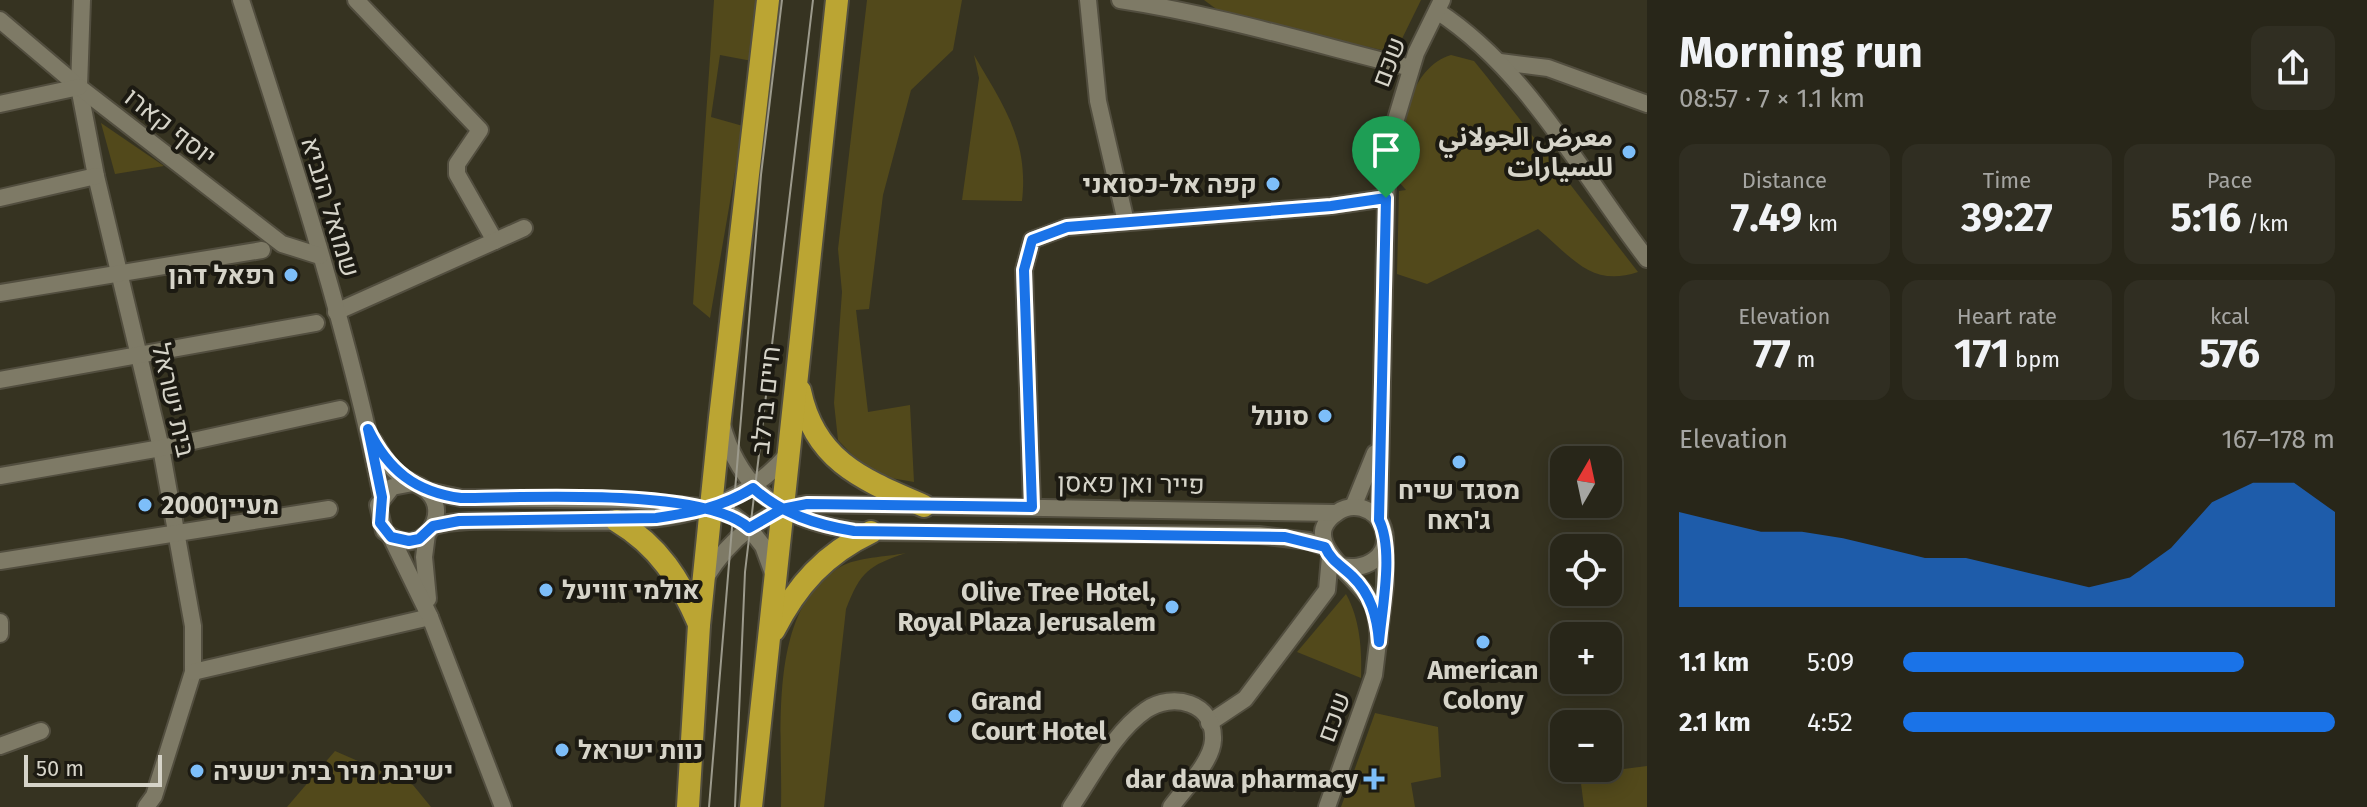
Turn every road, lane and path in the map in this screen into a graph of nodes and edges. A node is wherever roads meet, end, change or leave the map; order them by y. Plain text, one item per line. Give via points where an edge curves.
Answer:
1 (82, 0) edge
2 (241, 0) edge
3 (356, 0) edge
4 (768, 0) edge
5 (837, 0) edge
6 (1088, 0) edge
7 (1120, 0) edge
8 (1440, 6) edge
9 (0, 20) edge
10 (1500, 62) junction
11 (1411, 68) junction
12 (79, 87) junction
13 (0, 104) edge
14 (1647, 104) edge
15 (96, 176) junction
16 (0, 198) edge
17 (1386, 198) junction
18 (1126, 222) junction
19 (524, 228) dead end
20 (495, 241) junction
21 (262, 250) dead end
22 (320, 256) junction
23 (1647, 259) edge
24 (119, 273) junction
25 (0, 293) edge
26 (336, 312) junction
27 (316, 323) dead end
28 (137, 355) junction
29 (797, 374) junction
30 (0, 380) edge
31 (340, 409) dead end
32 (720, 418) junction
33 (368, 429) junction
34 (1380, 432) junction
35 (161, 448) junction
36 (788, 454) junction
37 (0, 476) edge
38 (421, 487) junction
39 (753, 488) junction
40 (382, 497) junction
41 (924, 506) junction
42 (1032, 507) junction
43 (1353, 507) junction
44 (711, 508) junction
45 (329, 509) dead end
46 (782, 509) junction
47 (1336, 513) junction
48 (1379, 520) junction
49 (617, 521) junction
50 (749, 528) junction
51 (430, 530) junction
52 (176, 531) junction
53 (871, 532) junction
54 (391, 537) junction
55 (1385, 540) junction
56 (1331, 556) junction
57 (0, 561) edge
58 (774, 577) junction
59 (704, 579) junction
60 (430, 617) junction
61 (0, 622) edge
62 (699, 625) junction
63 (0, 634) edge
64 (1379, 642) junction
65 (766, 646) junction
66 (193, 672) junction
67 (1209, 723) junction
68 (41, 731) dead end
69 (0, 746) edge
70 (687, 801) edge
71 (146, 807) edge
72 (503, 807) edge
73 (751, 807) edge
74 (1071, 807) edge
75 (1171, 807) edge
76 (1327, 807) edge

1 - 12 street, בית ישראל
2 - 22 street, שמואל הנביא
3 - 20 street via 480,130 457,164 457,174
4 - 32 highway, חיים ברלב
5 - 29 highway, חיים ברלב
6 - 18 street via 1098,101
7 - 11 street via 1225,18
8 - 10 street
8 - 11 street, שכם
9 - 12 street, יוסף קארו
10 - 14 street via 1548,68
10 - 23 street
11 - 17 street, שכם via 1391,136
12 - 13 street
12 - 15 street, בית ישראל
12 - 22 street, יוסף קארו via 282,244
15 - 16 street
15 - 24 street, בית ישראל
17 - 18 street
17 - 34 street, שכם
18 - 42 street via 1056,230 1032,240 1027,253
19 - 20 street
20 - 26 street
21 - 24 street
22 - 26 street, שמואל הנביא
24 - 25 street
24 - 28 street, בית ישראל
26 - 33 street, שמואל הנביא
27 - 28 street
28 - 30 street
28 - 35 street, בית ישראל
29 - 36 highway, חיים ברלב
29 - 41 highway via 804,409 829,454 853,473
31 - 35 street
32 - 39 street, פייר ואן פאסן via 734,459
32 - 44 highway, חיים ברלב
33 - 38 street, שמואל הנביא via 390,466
33 - 40 street, שמואל הנביא
34 - 43 street, שכם
34 - 48 street, שכם
35 - 37 street
35 - 52 street, בית ישראל
36 - 39 street
36 - 46 highway, חיים ברלב
38 - 40 street via 399,484
38 - 44 street via 461,498 628,500
38 - 51 street via 436,508
39 - 44 street
39 - 46 street, פייר ואן פאסן
40 - 54 street via 380,523
41 - 42 street, פייר ואן פאסן
41 - 46 street, פייר ואן פאסן via 807,504
42 - 47 street, פייר ואן פאסן
43 - 47 street
43 - 48 street
44 - 49 street
44 - 50 street
44 - 59 highway, חיים ברלב
45 - 52 street
46 - 50 street, פייר ואן פאסן
46 - 53 street, פייר ואן פאסן via 824,525
46 - 58 highway, חיים ברלב
47 - 56 street via 1325,528
48 - 55 street
49 - 51 street via 459,521
49 - 62 highway via 661,556
50 - 58 street via 763,546
50 - 59 street, פייר ואן פאסן
51 - 54 street via 409,541
51 - 60 street via 425,578
52 - 57 street
52 - 66 street, בית ישראל via 193,626
53 - 56 street, פייר ואן פאסן via 1259,535 1309,541
53 - 65 highway via 803,579
54 - 60 street
55 - 56 street via 1369,565 1349,568
55 - 64 street, שכם
56 - 64 street, שכם via 1373,605
56 - 67 street via 1327,590 1245,699
58 - 65 highway, חיים ברלב
59 - 62 highway, חיים ברלב
60 - 66 street
60 - 72 street
61 - 63 street
62 - 70 highway, חיים ברלב
64 - 76 street, שכם via 1370,691
65 - 73 highway, חיים ברלב
66 - 71 street, בית ישראל
67 - 74 street via 1199,707 1183,700 1166,700 1147,709 1119,737
67 - 75 street via 1213,739 1208,755
68 - 69 street

